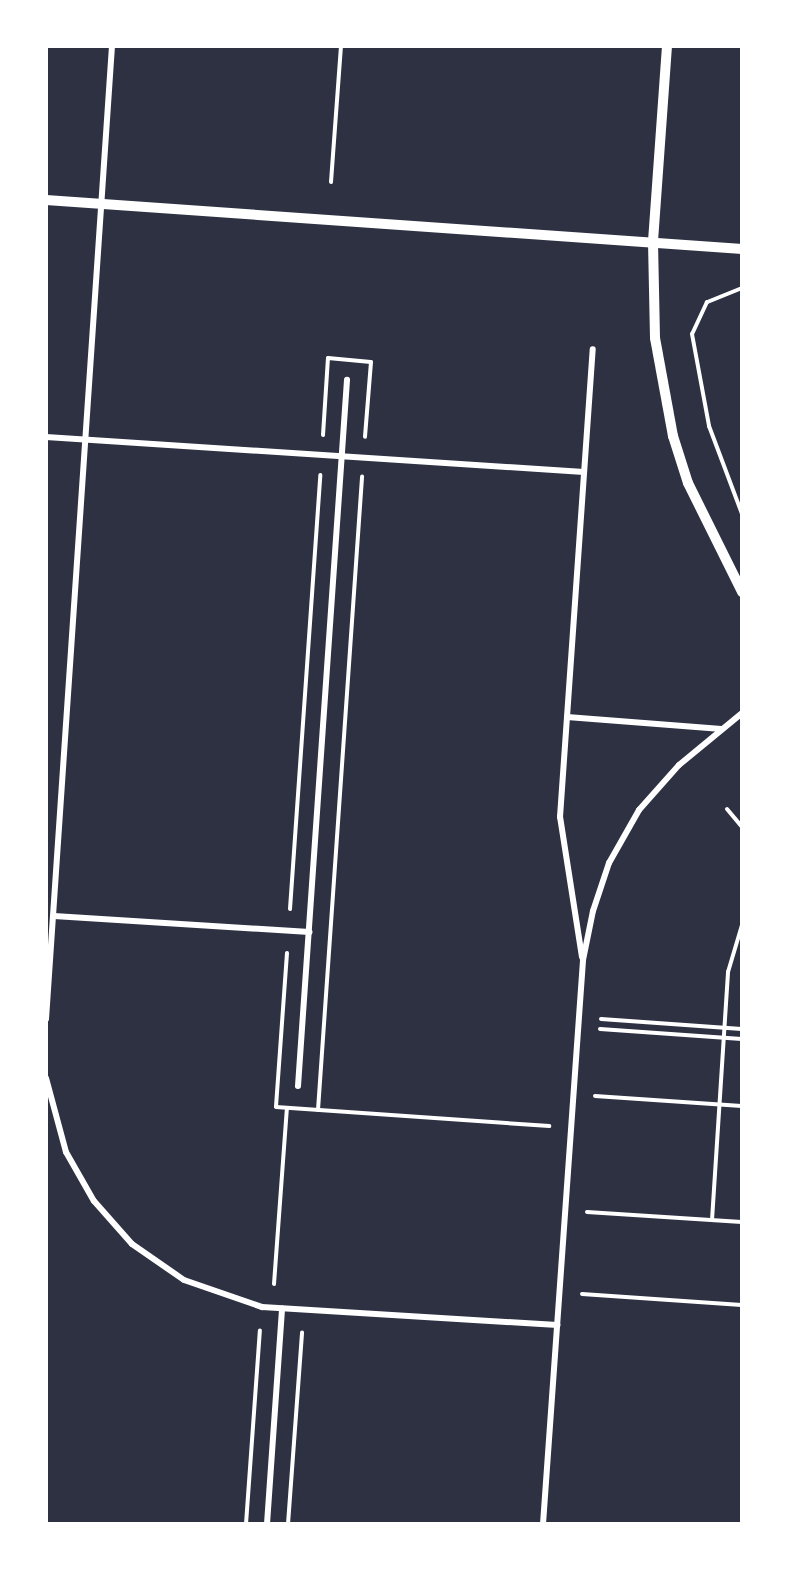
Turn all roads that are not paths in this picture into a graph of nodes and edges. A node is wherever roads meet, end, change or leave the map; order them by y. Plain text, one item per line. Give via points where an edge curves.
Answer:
1 (112, 46) edge
2 (667, 46) edge
3 (46, 200) edge
4 (102, 204) junction
5 (653, 243) junction
6 (741, 249) edge
7 (593, 349) dead end
8 (347, 380) dead end
9 (46, 437) edge
10 (86, 440) junction
11 (343, 456) junction
12 (584, 472) junction
13 (741, 592) edge
14 (741, 713) edge
15 (567, 717) junction
16 (722, 729) junction
17 (54, 916) junction
18 (309, 932) junction
19 (583, 960) junction
20 (46, 1019) edge
21 (46, 1078) edge
22 (298, 1086) dead end
23 (282, 1309) junction
24 (557, 1325) junction
25 (267, 1524) edge
26 (543, 1524) edge

1 - 4 street
2 - 5 street
3 - 4 street
4 - 5 street
4 - 10 street
5 - 6 street
5 - 13 street via 655,338 673,436 707,529
7 - 12 street
8 - 11 street
9 - 10 street
10 - 11 street
10 - 17 street
11 - 12 street
11 - 18 street
12 - 15 street
14 - 16 street
15 - 16 street
15 - 19 street via 560,817
16 - 19 street via 658,787 622,836 600,887
17 - 18 street
17 - 20 street
18 - 22 street
19 - 24 street
21 - 23 street via 66,1152 119,1230 184,1280 242,1303
23 - 24 street
23 - 25 street
24 - 26 street

